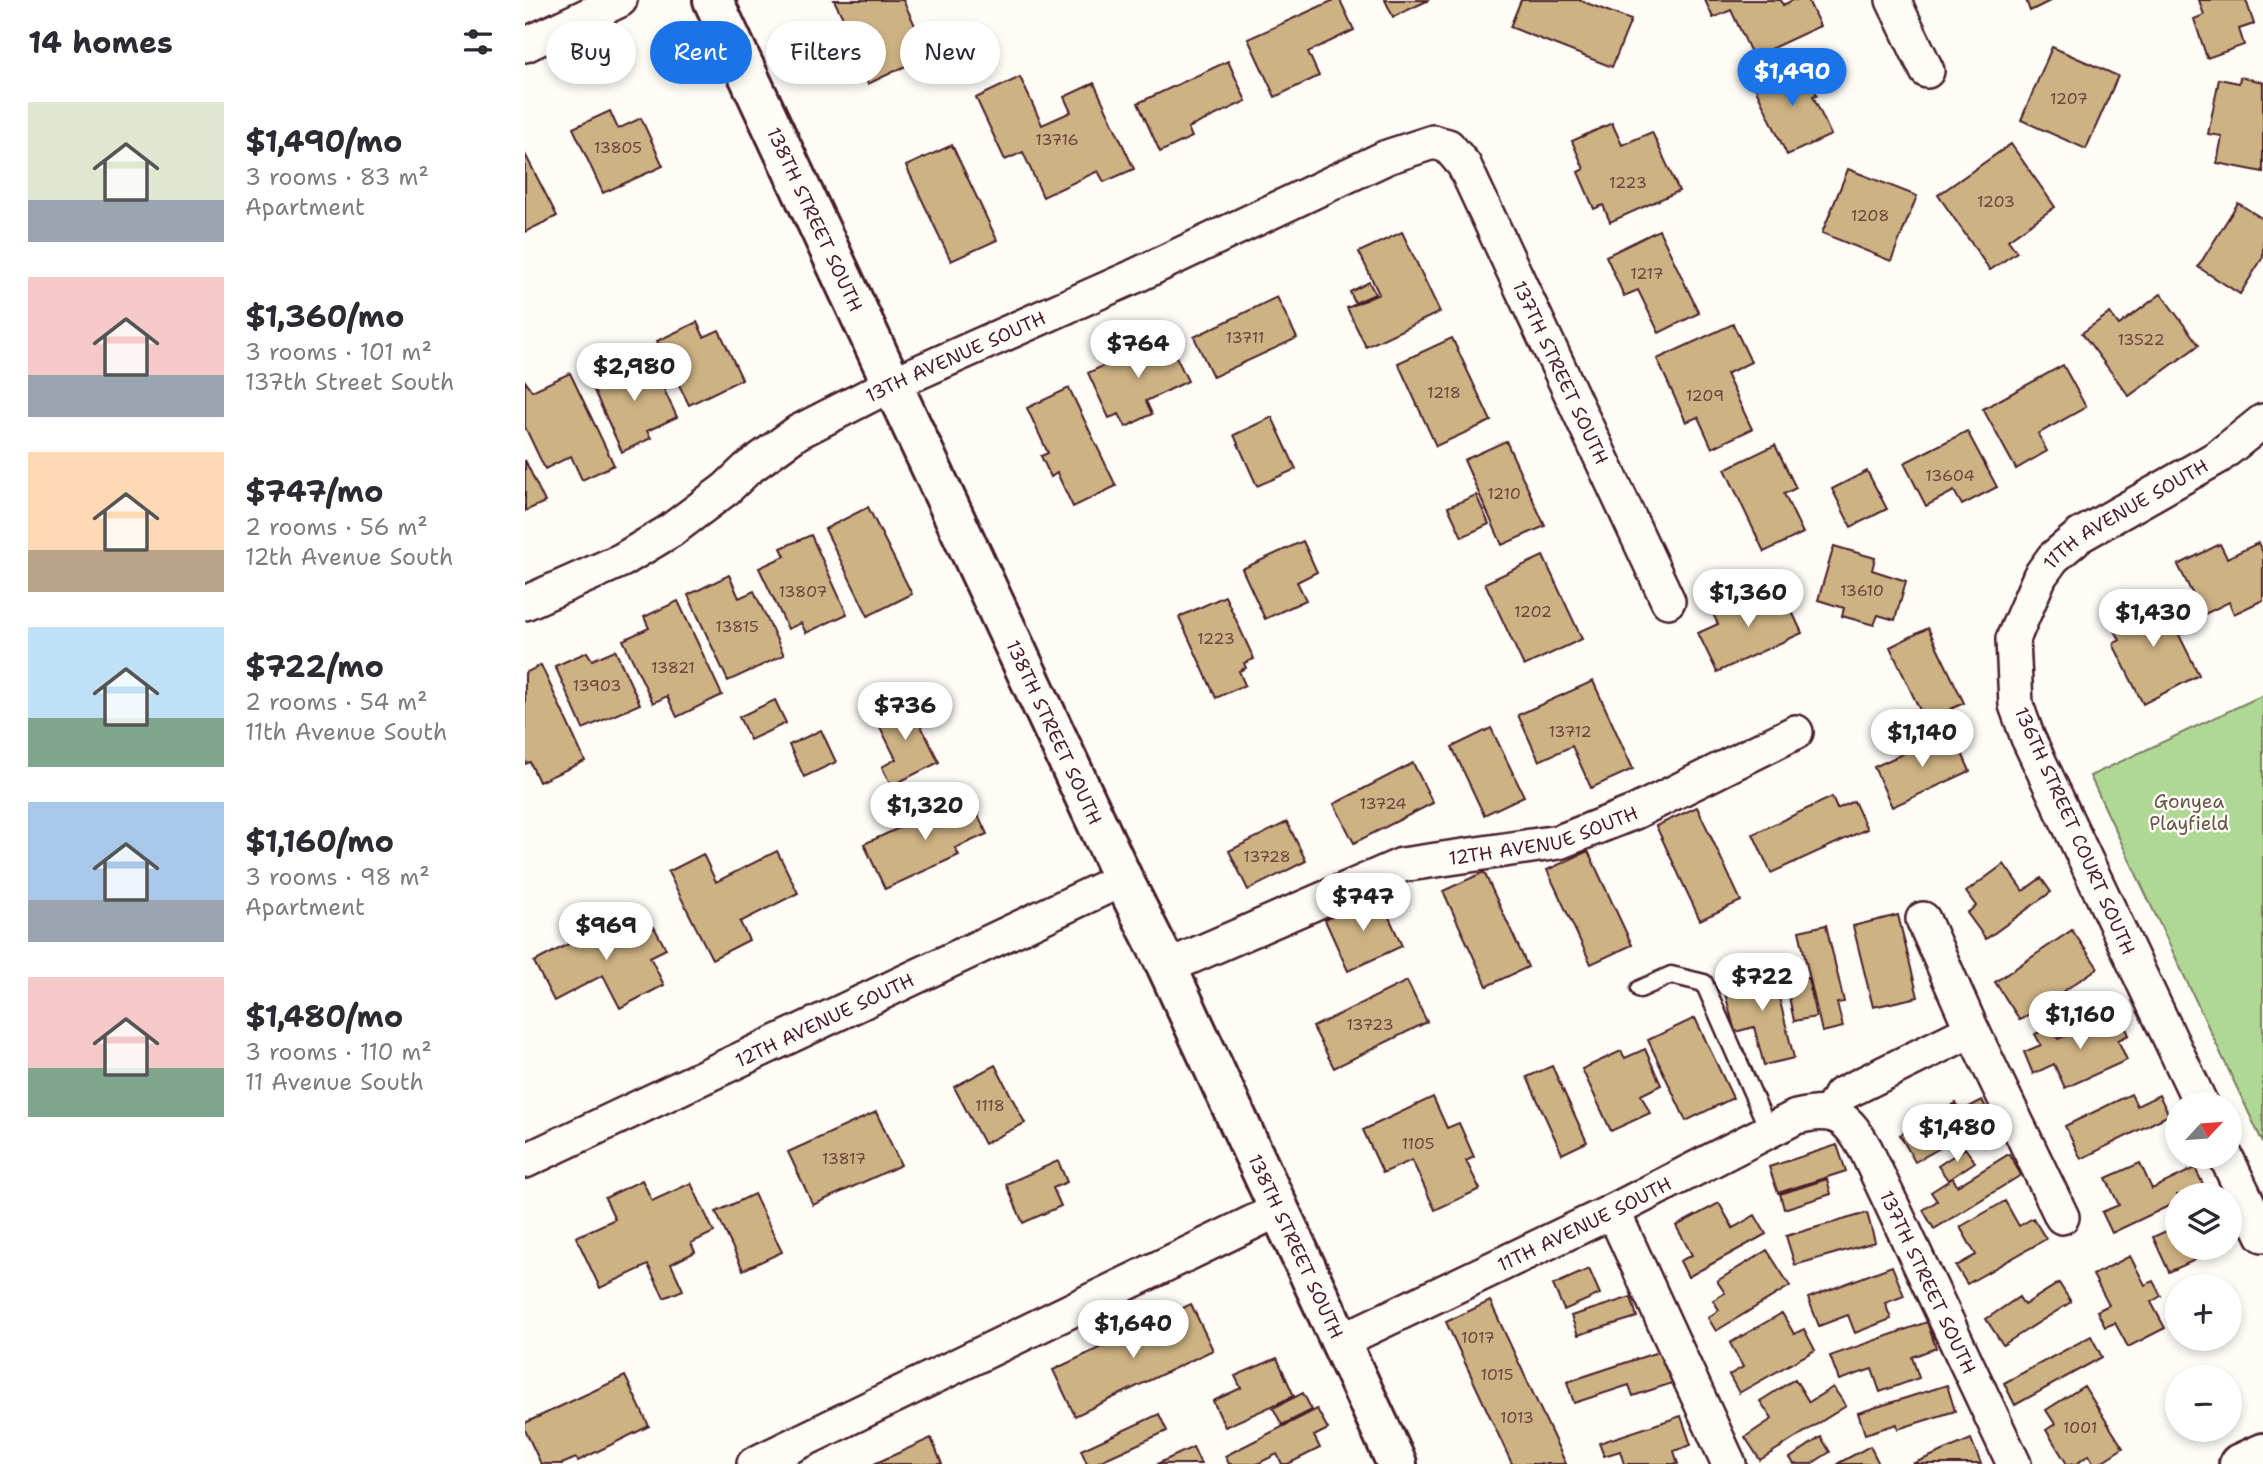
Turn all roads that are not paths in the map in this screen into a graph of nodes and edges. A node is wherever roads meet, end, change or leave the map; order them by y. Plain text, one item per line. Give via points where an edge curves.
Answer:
1 (620, 0) edge
2 (713, 0) edge
3 (1893, 0) edge
4 (525, 45) edge
5 (1927, 71) dead end
6 (1448, 146) joint
7 (892, 384) junction
8 (2263, 421) edge
9 (1668, 601) dead end
10 (525, 603) edge
11 (2019, 628) joint
12 (1796, 732) dead end
13 (1123, 879) junction
14 (1923, 919) dead end
15 (1167, 967) junction
16 (1640, 989) dead end
17 (1972, 1030) junction
18 (2195, 1092) edge
19 (1829, 1113) junction
20 (1769, 1131) junction
21 (525, 1161) edge
22 (2232, 1169) edge
23 (1278, 1210) junction
24 (1613, 1211) junction
25 (2062, 1217) dead end
26 (2263, 1235) edge
27 (1341, 1341) junction
28 (2263, 1453) edge
29 (754, 1464) edge
30 (1397, 1464) edge
31 (1729, 1464) edge
32 (2014, 1464) edge
33 (2239, 1464) edge

1 - 4 street
2 - 7 street, 138TH STREET SOUTH
3 - 5 street
6 - 7 street, 13TH AVENUE SOUTH via 1433,142 1387,157
6 - 9 street, 137TH STREET SOUTH via 1464,165
7 - 10 street, 13TH AVENUE SOUTH via 798,432 670,531 622,560
7 - 13 street, 138TH STREET SOUTH
8 - 11 street, 11TH AVENUE SOUTH via 2218,457 2078,536 2040,576
11 - 18 street, 136TH STREET COURT SOUTH via 2013,639 2016,705 2028,738
12 - 15 street, 12TH AVENUE SOUTH via 1635,812 1559,842 1402,865
13 - 15 street, 138TH STREET SOUTH
13 - 21 street, 12TH AVENUE SOUTH
14 - 17 street
15 - 23 street, 138TH STREET SOUTH
16 - 20 lane via 1671,975 1704,983
17 - 19 street via 1840,1095
17 - 25 street
19 - 20 street, 11TH AVENUE SOUTH via 1796,1117
19 - 32 street, 137TH STREET SOUTH via 1843,1119 1866,1150
20 - 24 street, 11TH AVENUE SOUTH
22 - 26 street
23 - 27 street, 138TH STREET SOUTH
23 - 29 street
24 - 27 street, 11TH AVENUE SOUTH
24 - 31 street
27 - 30 street, 138TH STREET SOUTH
28 - 33 street

